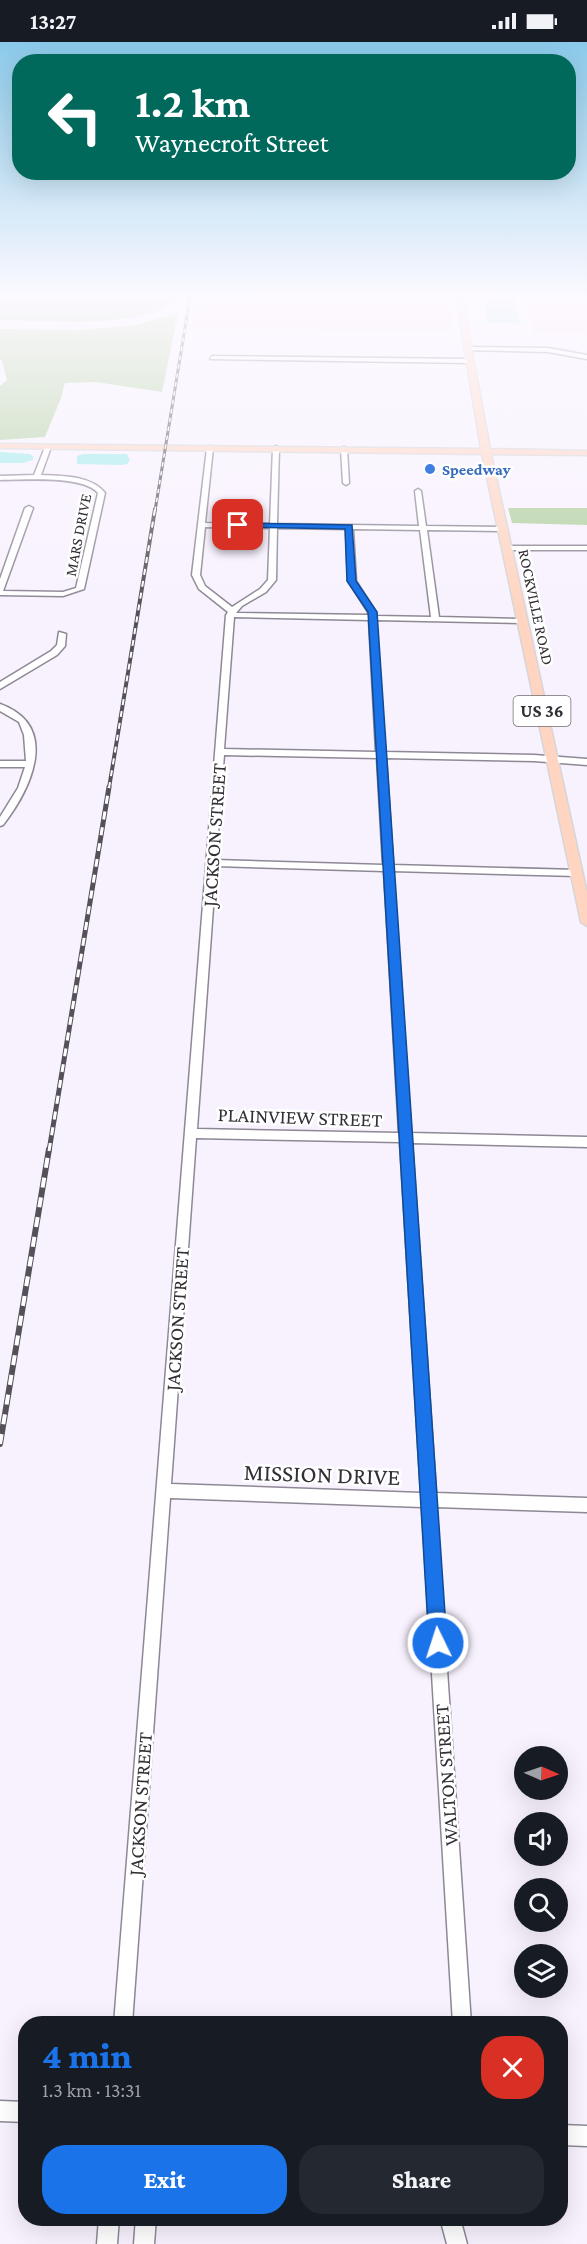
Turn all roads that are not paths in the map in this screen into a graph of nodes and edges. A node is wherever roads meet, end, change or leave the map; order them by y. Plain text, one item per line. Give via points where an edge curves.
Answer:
1 (477, 400) edge
2 (0, 446) edge
3 (48, 447) junction
4 (210, 448) junction
5 (276, 448) junction
6 (344, 449) junction
7 (486, 452) junction
8 (587, 453) edge
9 (0, 478) edge
10 (36, 479) junction
11 (346, 483) dead end
12 (418, 491) dead end
13 (29, 508) dead end
14 (201, 525) junction
15 (274, 526) junction
16 (349, 527) junction
17 (423, 528) junction
18 (502, 529) junction
19 (506, 548) junction
20 (587, 548) edge
21 (0, 592) edge
22 (231, 613) junction
23 (372, 618) junction
24 (435, 619) junction
25 (522, 621) junction
26 (62, 634) dead end
27 (0, 686) edge
28 (0, 707) edge
29 (220, 752) junction
30 (380, 755) junction
31 (552, 759) junction
32 (587, 762) edge
33 (0, 764) edge
34 (30, 765) junction
35 (0, 823) edge
36 (212, 863) junction
37 (388, 868) junction
38 (577, 873) junction
39 (587, 922) edge
40 (192, 1133) junction
41 (405, 1139) junction
42 (587, 1142) edge
43 (164, 1491) junction
44 (429, 1500) junction
45 (587, 1505) edge
46 (124, 2016) edge
47 (461, 2016) edge
48 (0, 2111) edge
49 (18, 2112) edge
50 (568, 2135) edge
51 (587, 2136) edge
52 (108, 2226) edge
53 (145, 2226) edge
54 (452, 2226) edge
55 (107, 2244) edge
56 (144, 2244) edge
57 (457, 2244) edge

1 - 7 main road, ROCKVILLE ROAD / US 36
2 - 3 main road
3 - 4 main road
3 - 10 street
4 - 5 main road
4 - 14 street
5 - 6 main road
5 - 15 street
6 - 7 main road
6 - 11 street
7 - 8 main road
7 - 18 main road, ROCKVILLE ROAD / US 36
9 - 10 street
10 - 21 street, MARS DRIVE via 76,479 101,488 81,586 75,592 63,594
12 - 17 street
13 - 21 street
14 - 15 street
14 - 22 street via 197,579
15 - 16 street
15 - 22 street via 271,583
16 - 17 street
16 - 23 street, WALTON STREET via 352,581 370,606
17 - 18 street
17 - 24 street
18 - 19 main road, ROCKVILLE ROAD / US 36
19 - 20 street
19 - 25 main road, ROCKVILLE ROAD / US 36
22 - 23 street
22 - 29 street, JACKSON STREET
23 - 24 street
23 - 30 street, WALTON STREET
24 - 25 street
25 - 31 main road, ROCKVILLE ROAD / US 36
26 - 27 street via 61,646 54,653
28 - 34 street via 18,716 24,724
29 - 30 street
29 - 36 street, JACKSON STREET
30 - 31 street
30 - 37 street, WALTON STREET
31 - 32 street
31 - 38 main road, ROCKVILLE ROAD / US 36
33 - 34 street
34 - 35 street via 18,801
36 - 37 street
36 - 40 street, JACKSON STREET
37 - 38 street
37 - 41 street, WALTON STREET
38 - 39 main road, ROCKVILLE ROAD / US 36
40 - 41 street, PLAINVIEW STREET
40 - 43 street, JACKSON STREET
41 - 42 street, PLAINVIEW STREET
41 - 44 street, WALTON STREET
43 - 44 street, MISSION DRIVE
43 - 46 street, JACKSON STREET
44 - 45 street, MISSION DRIVE
44 - 47 street, WALTON STREET
48 - 49 street
50 - 51 street
52 - 55 street
53 - 56 street
54 - 57 street

